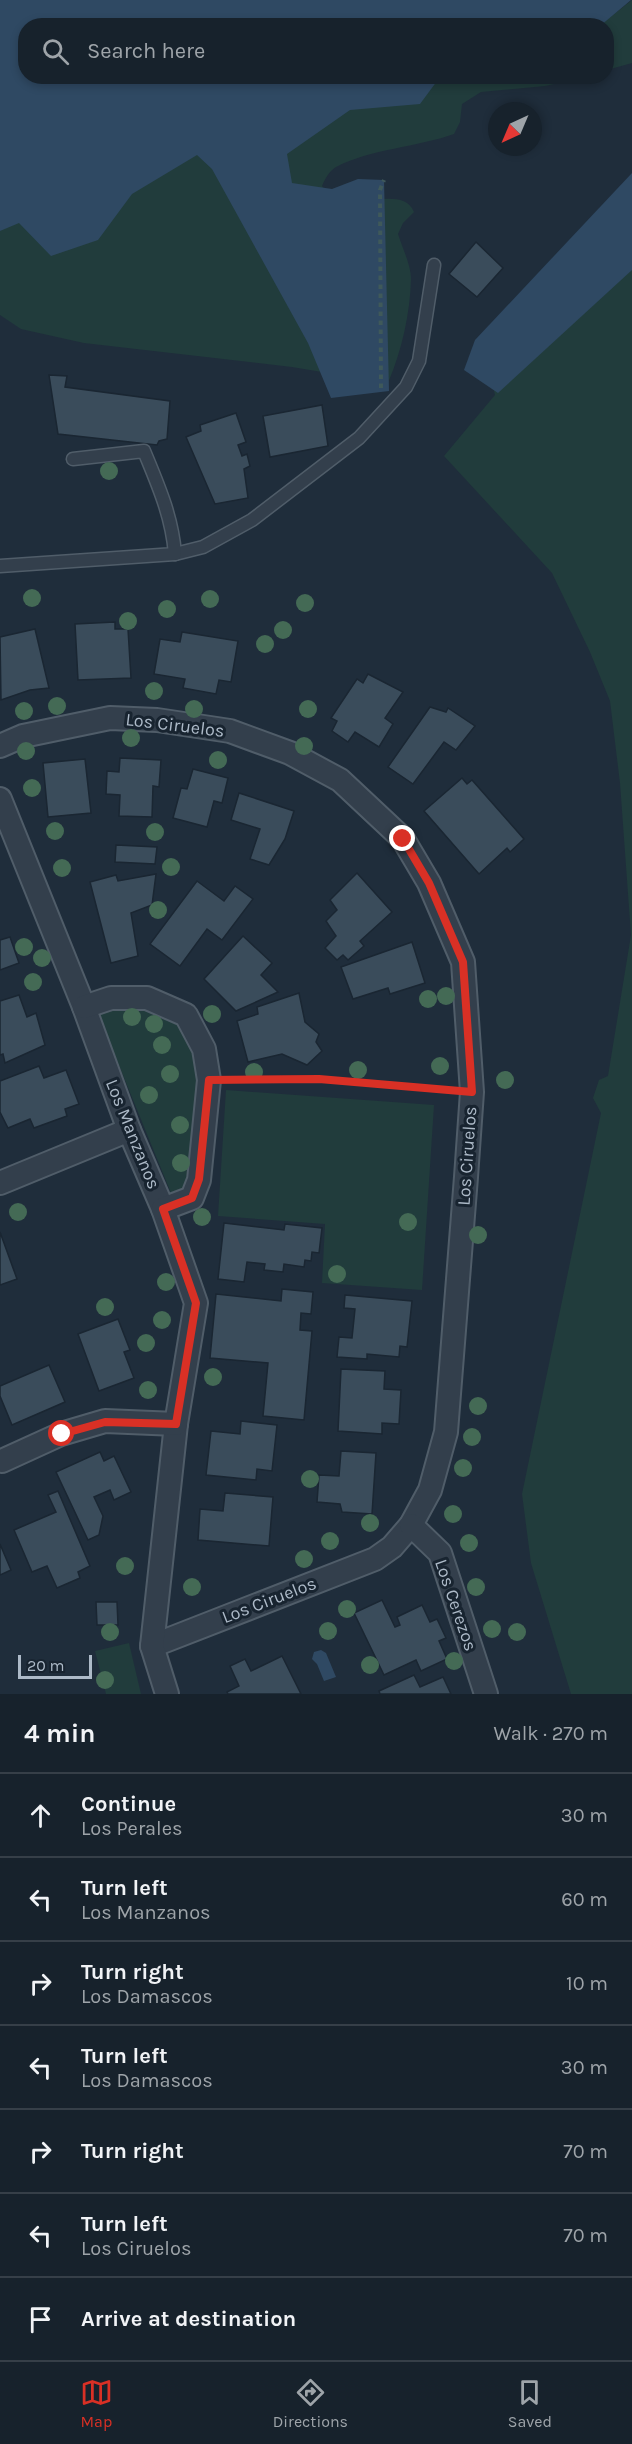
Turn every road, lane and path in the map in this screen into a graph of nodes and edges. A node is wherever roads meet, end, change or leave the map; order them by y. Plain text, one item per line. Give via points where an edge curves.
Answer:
1 (384, 180) dead end
2 (434, 265) dead end
3 (381, 388) dead end
4 (73, 459) dead end
5 (174, 554) junction
6 (0, 566) edge
7 (0, 746) edge
8 (0, 799) edge
9 (84, 1006) junction
10 (209, 1080) junction
11 (472, 1092) junction
12 (129, 1130) junction
13 (0, 1183) edge
14 (163, 1209) junction
15 (176, 1424) junction
16 (2, 1461) dead end
17 (411, 1525) junction
18 (152, 1646) junction
19 (167, 1694) edge
20 (486, 1694) edge

1 - 3 path via 380,190
2 - 5 lane via 419,361 406,387 359,438 252,520 203,547
4 - 5 lane via 144,451 165,502
5 - 6 lane
7 - 11 street, Los Ciruelos via 73,724 110,718 157,720 230,731 290,753 340,780 403,839 448,925 463,962
8 - 9 street, Los Manzanos
9 - 10 street via 111,998 147,998 186,1015 204,1049
9 - 12 street, Los Manzanos
10 - 11 path via 319,1079
10 - 14 street via 199,1179 192,1198
11 - 17 street, Los Ciruelos via 446,1432 430,1490
12 - 13 street
12 - 14 street, Los Manzanos
14 - 15 street, Los Manzanos via 196,1303
15 - 16 street via 105,1422 62,1434
15 - 18 street, Los Manzanos
17 - 18 street, Los Ciruelos via 375,1559
17 - 20 street, Los Cerezos via 440,1553
18 - 19 street, Los Manzanos

